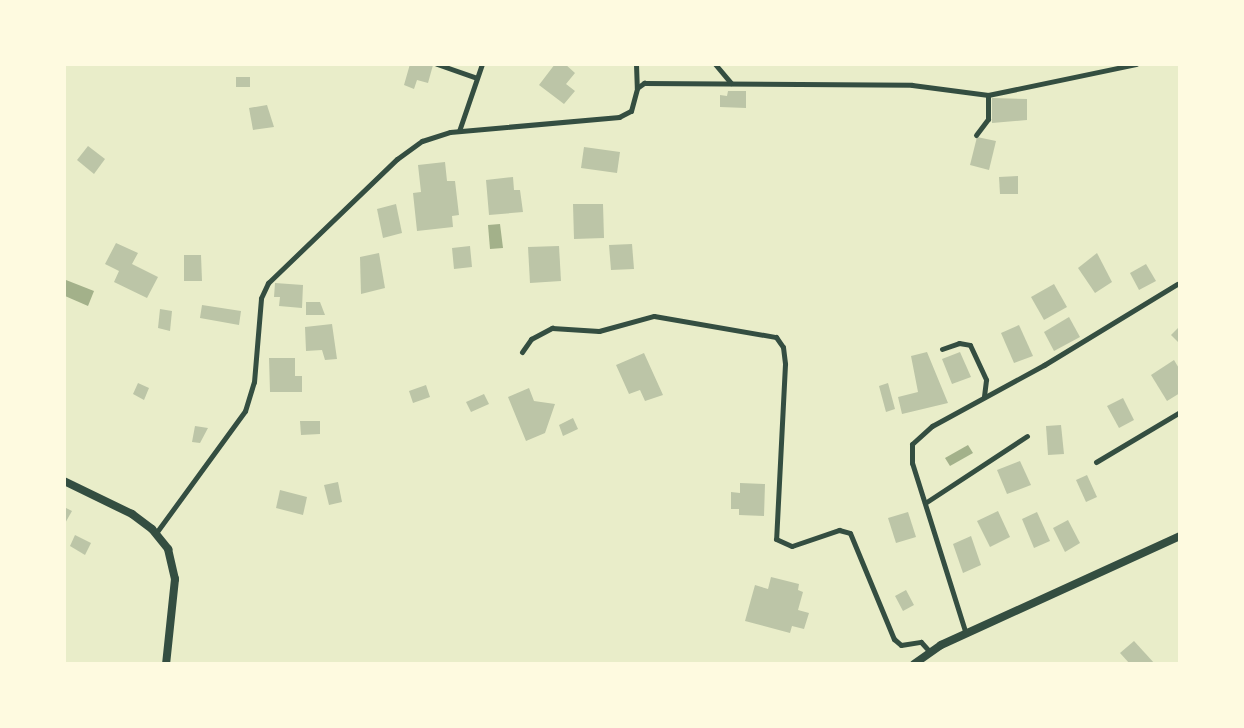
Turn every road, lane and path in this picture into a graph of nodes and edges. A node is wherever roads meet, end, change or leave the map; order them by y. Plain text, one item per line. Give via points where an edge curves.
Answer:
1 (436, 64) edge
2 (482, 64) edge
3 (636, 64) edge
4 (715, 64) edge
5 (1136, 64) edge
6 (638, 76) junction
7 (477, 78) junction
8 (644, 83) junction
9 (731, 83) junction
10 (637, 88) junction
11 (988, 95) junction
12 (459, 131) junction
13 (976, 135) dead end
14 (1177, 284) dead end
15 (942, 349) dead end
16 (522, 352) dead end
17 (984, 397) junction
18 (1179, 412) edge
19 (1027, 436) dead end
20 (1096, 462) dead end
21 (64, 481) edge
22 (925, 503) junction
23 (158, 536) junction
24 (1179, 536) edge
25 (966, 634) junction
26 (930, 652) junction
27 (166, 663) edge
28 (914, 663) edge

1 - 7 street
2 - 7 street
3 - 6 street
4 - 9 street
5 - 11 street
6 - 8 street
6 - 10 street
7 - 12 street
8 - 9 street
8 - 10 street
9 - 11 street via 919,85
10 - 12 street via 631,111 619,117
11 - 13 street via 988,120
12 - 23 street via 430,137 409,149 272,277 261,298 254,382 245,411
14 - 17 street
15 - 17 street via 959,343 970,345 986,380
16 - 26 street via 531,339 552,328 599,331 654,316 776,338 783,347 785,364 776,539 792,546 839,530 850,533 894,639 901,645 921,642
17 - 22 street via 932,426 912,444 911,459
18 - 20 street
19 - 22 street
21 - 23 main road via 126,510
22 - 25 street
23 - 27 main road via 171,557 174,574
24 - 25 main road
25 - 26 main road
26 - 28 main road

